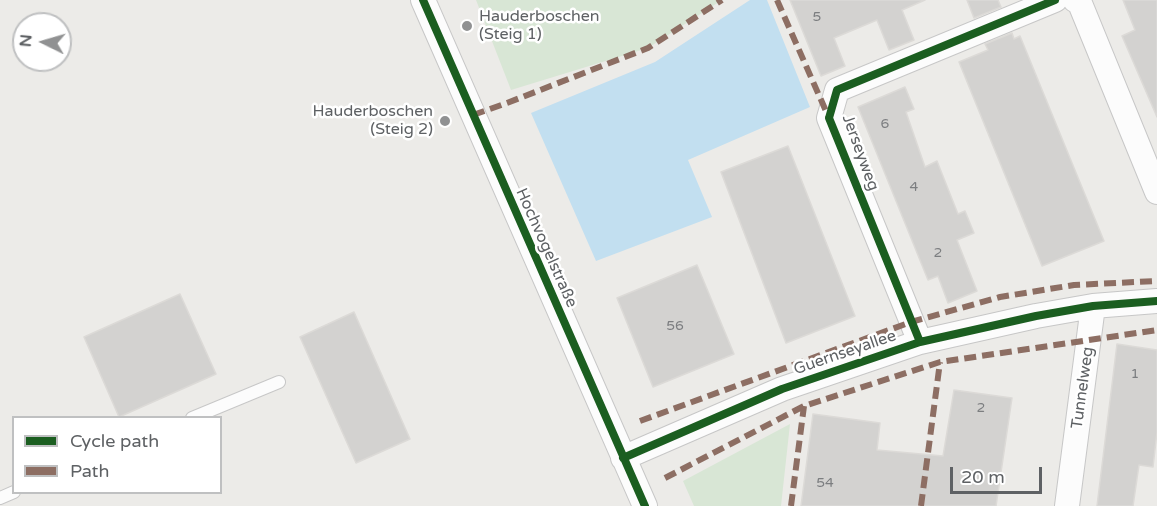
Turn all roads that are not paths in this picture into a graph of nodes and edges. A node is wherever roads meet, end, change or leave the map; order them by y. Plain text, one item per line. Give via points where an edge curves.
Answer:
1 (423, 0) edge
2 (1054, 0) edge
3 (1075, 0) edge
4 (1157, 192) edge
5 (1157, 301) edge
6 (1093, 306) junction
7 (920, 342) junction
8 (279, 382) dead end
9 (194, 416) edge
10 (623, 458) junction
11 (645, 506) edge
12 (1067, 506) edge

1 - 10 street, Hochvogelstraße
2 - 7 street, Jerseyweg via 837,90 829,118
3 - 4 street
5 - 6 street, Guernseyallee
6 - 7 street, Guernseyallee
6 - 12 street, Tunnelweg
7 - 10 street, Guernseyallee via 782,389
8 - 9 lane
10 - 11 street, Hochvogelstraße

